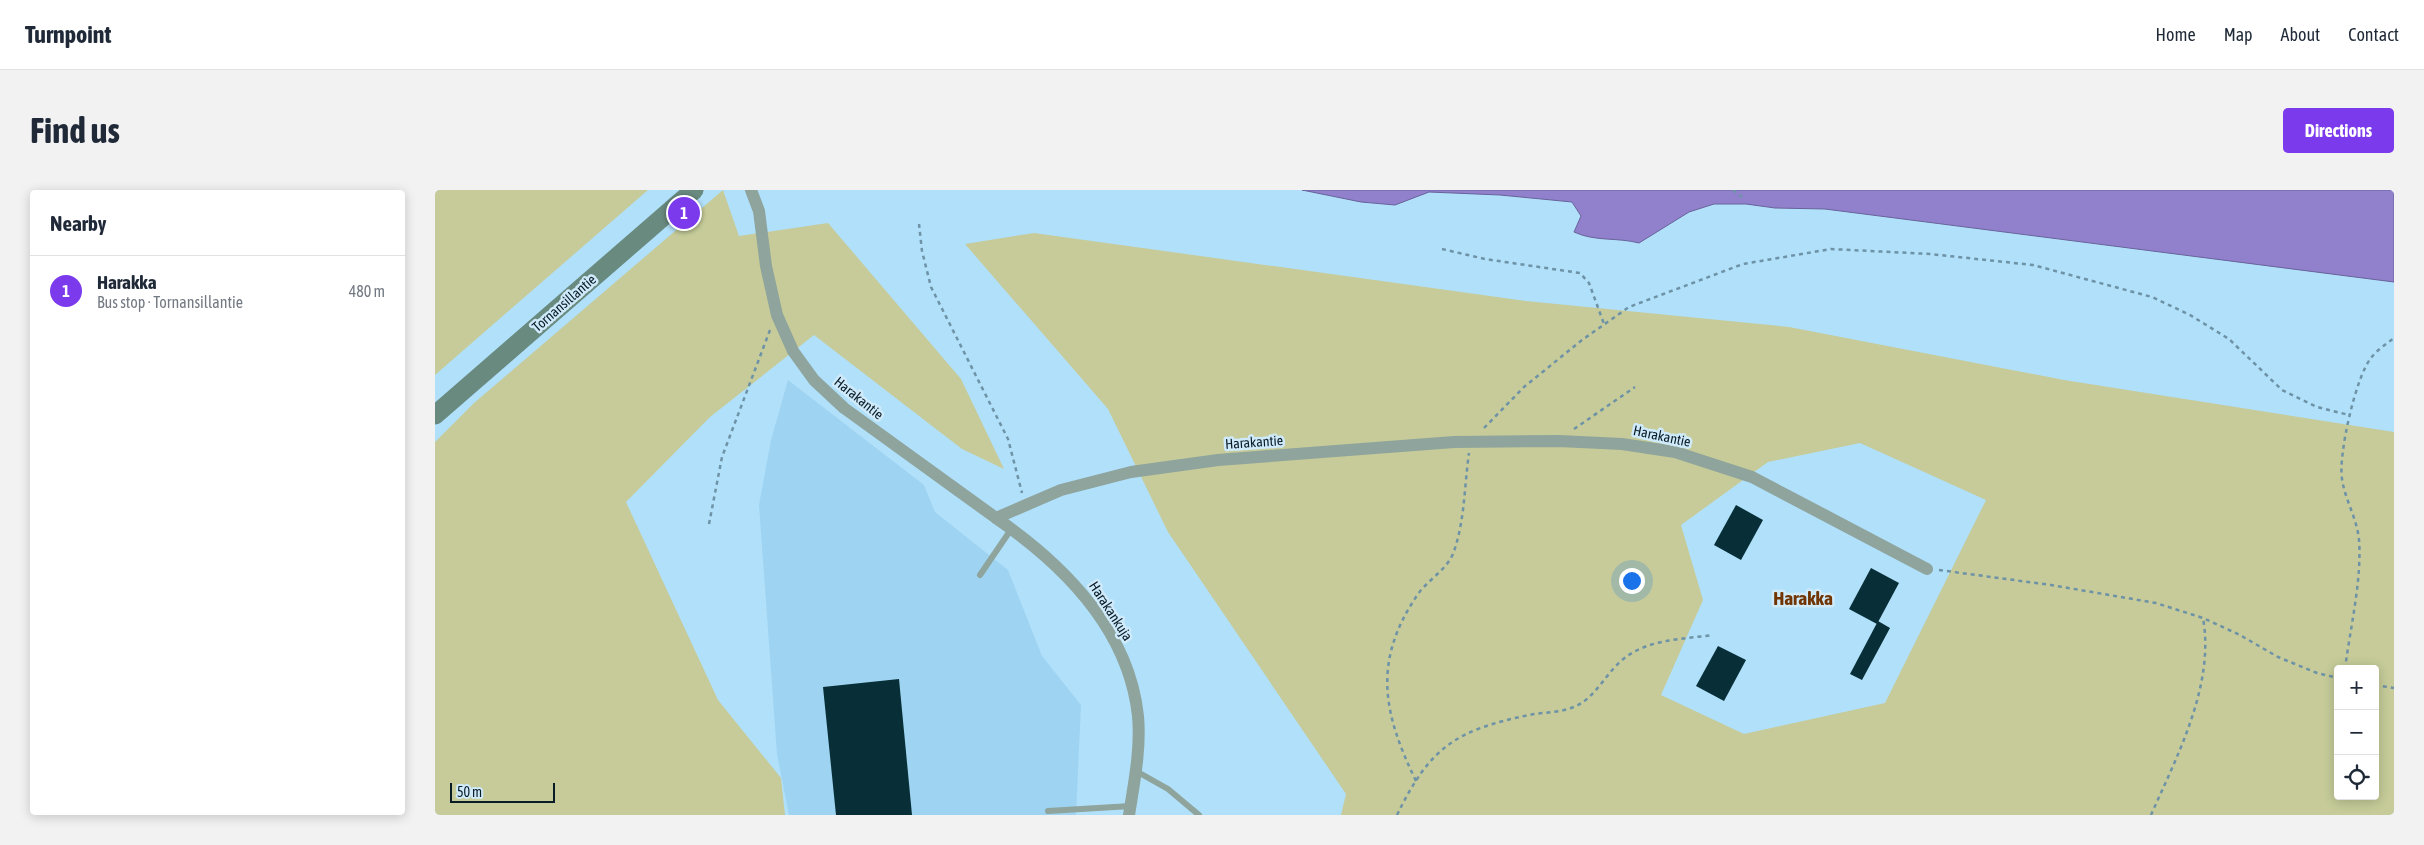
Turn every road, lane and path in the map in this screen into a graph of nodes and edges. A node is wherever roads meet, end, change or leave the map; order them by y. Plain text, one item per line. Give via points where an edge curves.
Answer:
1 (694, 190) edge
2 (751, 190) edge
3 (1733, 190) edge
4 (1742, 197) dead end
5 (919, 224) dead end
6 (1442, 249) dead end
7 (777, 315) junction
8 (1604, 324) junction
9 (2394, 338) edge
10 (1635, 387) dead end
11 (435, 415) edge
12 (2349, 415) junction
13 (1559, 441) junction
14 (1470, 442) junction
15 (1025, 504) junction
16 (996, 518) junction
17 (709, 524) dead end
18 (1011, 528) junction
19 (1927, 569) joint
20 (980, 575) dead end
21 (2203, 618) junction
22 (1713, 635) dead end
23 (2346, 665) edge
24 (2334, 677) edge
25 (2379, 686) edge
26 (2394, 688) edge
27 (1136, 771) junction
28 (1416, 781) junction
29 (1130, 810) edge
30 (1048, 811) dead end
31 (1199, 815) edge
32 (1397, 815) edge
33 (2151, 815) edge

1 - 11 street, Tornansillantie
2 - 7 street, Harakantie via 759,211
3 - 4 path
5 - 15 path via 931,287 1008,439
6 - 8 path via 1580,273 1589,283
7 - 16 street, Harakantie via 793,351 814,380 844,408
7 - 17 path via 721,457
8 - 12 path via 1629,307 1743,264 1804,252 1831,249 1912,253 2024,264 2066,272 2167,304 2229,338 2283,390 2308,404
8 - 14 path via 1524,387
9 - 12 path via 2370,358
10 - 13 path
12 - 23 path via 2341,476 2354,514 2359,540 2359,567
13 - 14 street, Harakantie
13 - 19 street, Harakantie via 1622,444 1675,452 1752,477
14 - 15 street, Harakantie via 1218,460 1131,472 1061,490
14 - 28 path via 1464,516 1452,556 1419,593 1401,622 1391,649 1388,707 1397,739
15 - 16 street, Harakantie
16 - 18 street, Harakankuja
18 - 20 lane
18 - 27 street, Harakankuja via 1072,580 1116,644 1130,678 1138,717
19 - 21 path via 2106,594 2156,603
21 - 24 path via 2278,657
21 - 33 path via 2207,638 2205,668 2175,766
22 - 28 path via 1643,646 1624,658 1588,700 1571,708 1476,728 1441,748
25 - 26 path
27 - 29 street, Harakankuja
27 - 31 lane via 1168,789
28 - 32 path
29 - 30 lane

